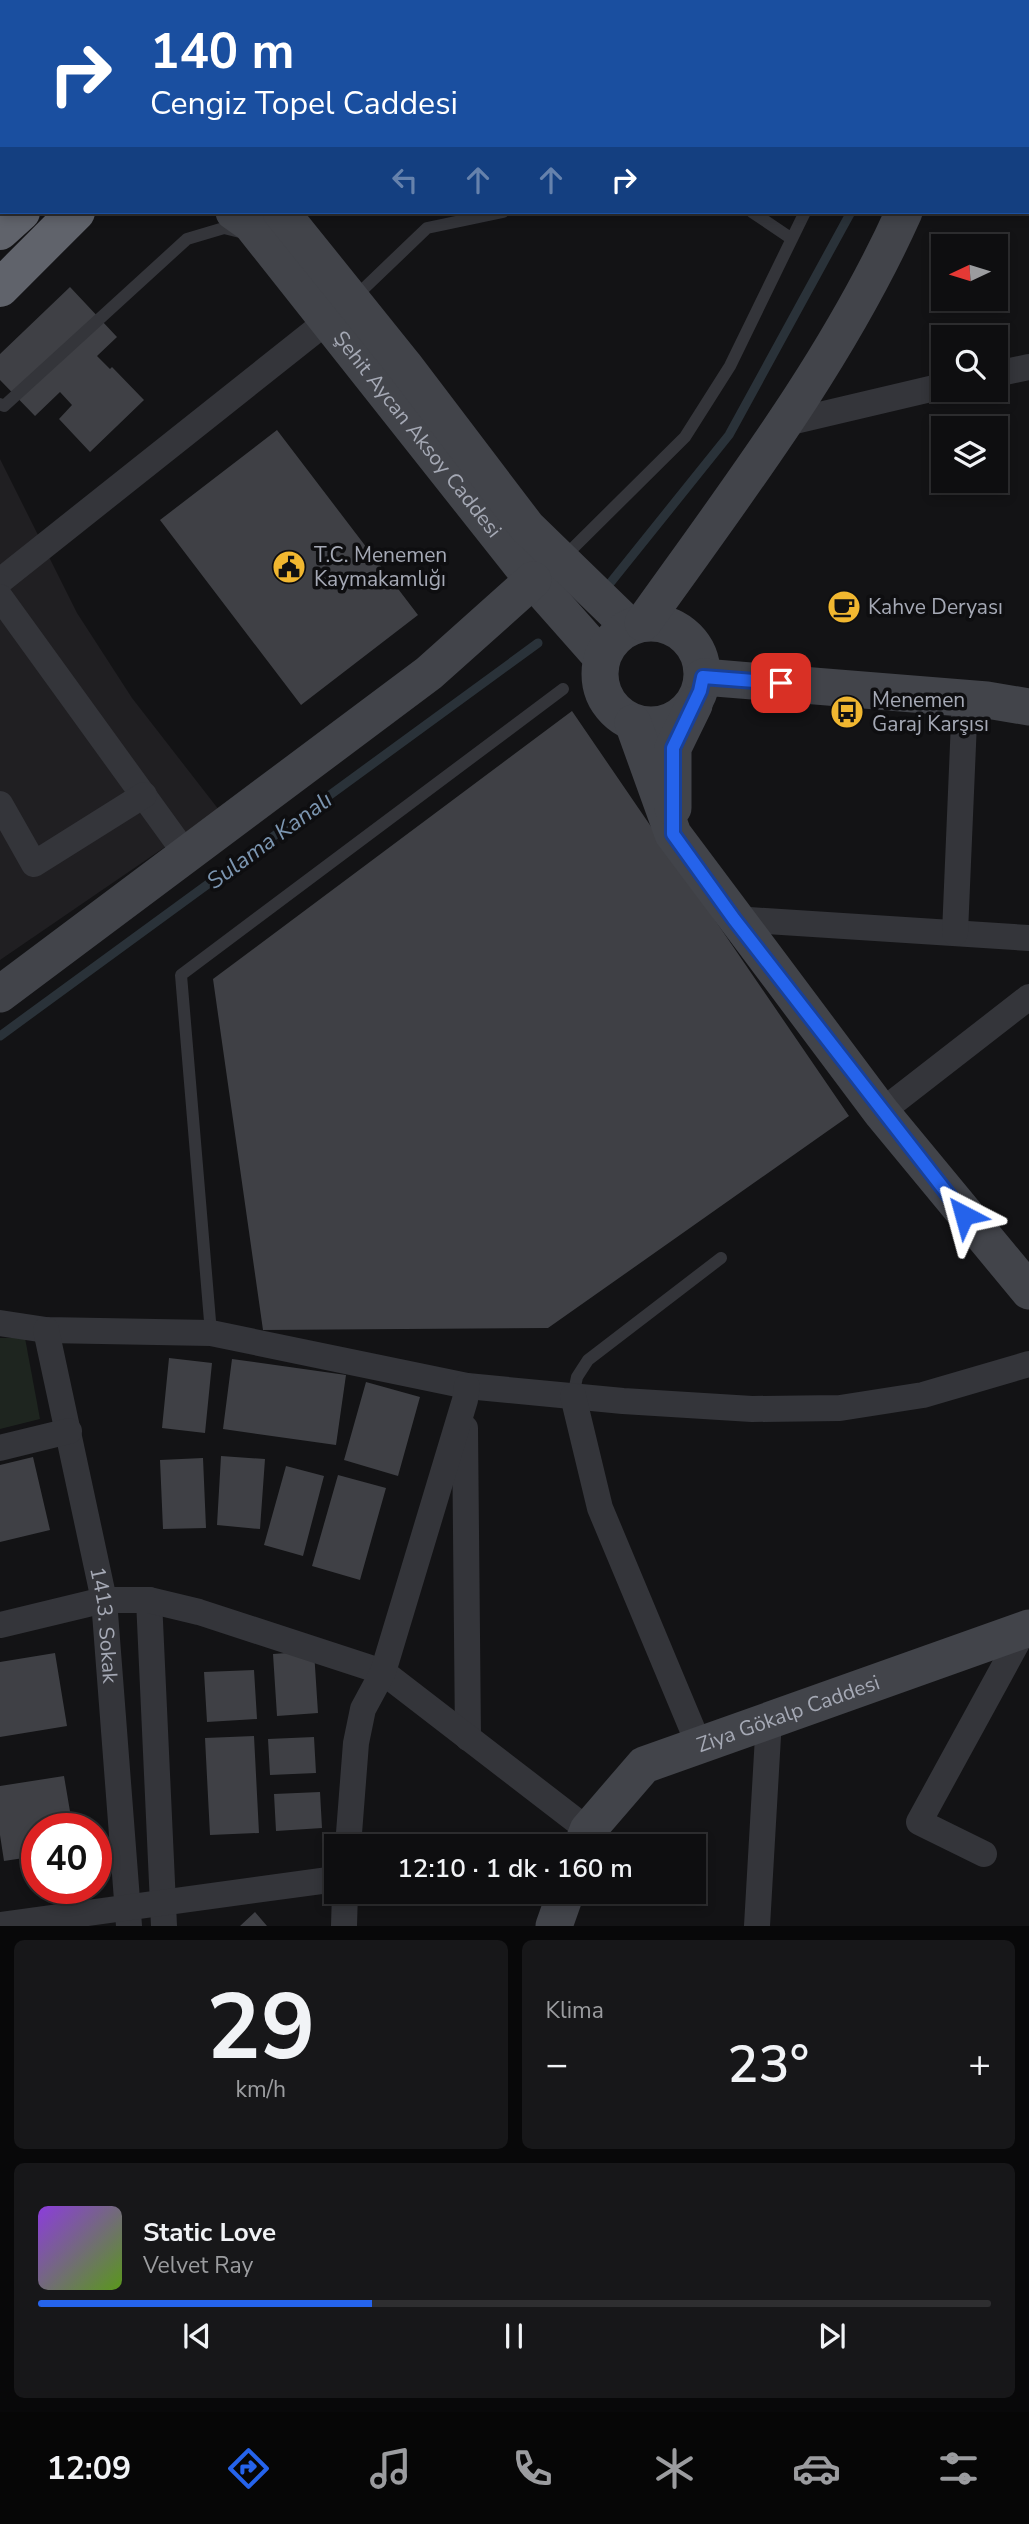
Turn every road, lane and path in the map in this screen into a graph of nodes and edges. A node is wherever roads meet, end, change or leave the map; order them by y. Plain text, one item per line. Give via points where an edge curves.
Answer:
1 (19, 214) edge
2 (74, 214) edge
3 (237, 214) edge
4 (282, 214) edge
5 (494, 214) edge
6 (755, 214) edge
7 (804, 214) edge
8 (903, 214) edge
9 (0, 231) edge
10 (792, 239) junction
11 (268, 246) junction
12 (0, 288) edge
13 (339, 311) junction
14 (1029, 367) edge
15 (1008, 371) edge
16 (931, 389) edge
17 (0, 404) edge
18 (786, 423) junction
19 (547, 570) junction
20 (0, 581) edge
21 (0, 597) edge
22 (637, 625) junction
23 (603, 657) junction
24 (563, 689) dead end
25 (698, 691) junction
26 (965, 698) junction
27 (1029, 707) edge
28 (634, 723) junction
29 (144, 795) junction
30 (0, 804) edge
31 (673, 834) junction
32 (188, 856) junction
33 (734, 919) junction
34 (955, 933) junction
35 (1029, 938) edge
36 (0, 994) edge
37 (1029, 997) edge
38 (881, 1112) junction
39 (721, 1258) dead end
40 (1029, 1291) edge
41 (0, 1323) edge
42 (46, 1330) junction
43 (211, 1333) junction
44 (1029, 1364) edge
45 (466, 1393) junction
46 (573, 1396) junction
47 (68, 1430) junction
48 (0, 1447) edge
49 (104, 1600) junction
50 (149, 1600) junction
51 (0, 1625) edge
52 (1026, 1630) edge
53 (383, 1672) junction
54 (769, 1719) junction
55 (468, 1738) junction
56 (699, 1745) junction
57 (349, 1834) edge
58 (580, 1834) edge
59 (588, 1834) edge
60 (984, 1854) dead end
61 (324, 1881) edge
62 (345, 1904) edge
63 (562, 1904) edge
64 (163, 1914) edge
65 (127, 1916) edge
66 (0, 1925) edge
67 (344, 1926) edge
68 (554, 1926) edge
69 (757, 1926) edge

1 - 9 highway
2 - 12 highway
3 - 11 street, Şehit Aycan Aksoy Caddesi
4 - 13 street, Şehit Aycan Aksoy Caddesi
5 - 13 lane via 427,228
6 - 10 lane
7 - 10 lane
8 - 18 street via 841,333
10 - 19 lane via 730,366 684,437
11 - 13 street, Şehit Aycan Aksoy Caddesi
11 - 17 lane via 224,228 187,239 4,406
13 - 19 street, Şehit Aycan Aksoy Caddesi
13 - 20 street
14 - 15 street
16 - 18 street
18 - 22 street
19 - 22 street, Şehit Aycan Aksoy Caddesi
19 - 23 street, Şehit Aycan Aksoy Caddesi
19 - 32 street via 429,673
21 - 29 street
22 - 23 street via 609,645
22 - 25 street via 658,623 686,636 696,648
23 - 28 street via 602,690 620,715
24 - 43 lane via 181,975
25 - 26 street
25 - 28 street via 682,716 667,724
25 - 31 street via 673,748
26 - 27 street
26 - 34 street
28 - 31 street
29 - 30 street via 34,864
29 - 32 street
31 - 33 street
32 - 36 street
33 - 34 street
33 - 38 street
34 - 35 street
37 - 38 street
38 - 40 street
39 - 46 lane via 588,1360 577,1377
41 - 42 street
42 - 43 street
42 - 47 street, 1413. Sokak
43 - 45 street
44 - 46 street via 923,1395 840,1408 752,1409
45 - 46 street
45 - 53 street
45 - 55 street
46 - 56 street via 600,1508
47 - 48 street
47 - 49 street, 1413. Sokak
49 - 50 street
49 - 51 street
49 - 65 street, 1413. Sokak
50 - 53 street
50 - 64 street, 1413. Sokak
52 - 54 street, Ziya Gökalp Caddesi
52 - 60 street via 919,1822
53 - 55 street
53 - 57 street via 363,1709
54 - 56 street, Ziya Gökalp Caddesi
54 - 69 street
55 - 58 street
56 - 59 street, Ziya Gökalp Caddesi via 644,1765
61 - 64 street
62 - 67 street
63 - 68 street
64 - 65 street
65 - 66 street

